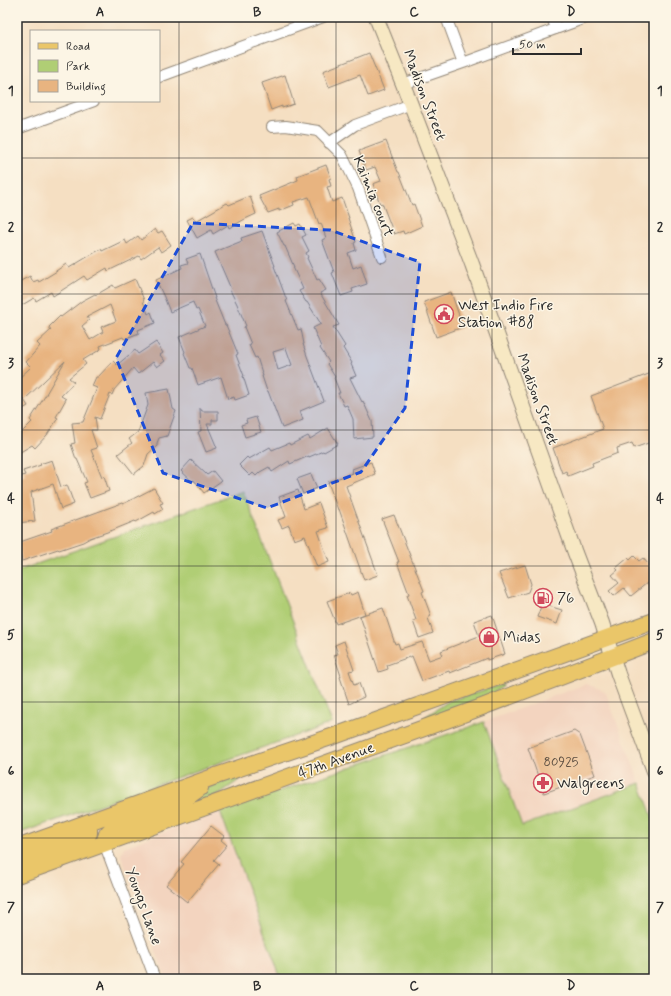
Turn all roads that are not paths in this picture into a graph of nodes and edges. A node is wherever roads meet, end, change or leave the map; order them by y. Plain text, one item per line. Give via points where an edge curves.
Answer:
1 (323, 17) edge
2 (376, 17) edge
3 (446, 17) edge
4 (552, 17) edge
5 (588, 17) edge
6 (556, 29) junction
7 (463, 63) junction
8 (160, 77) edge
9 (403, 84) junction
10 (91, 102) edge
11 (411, 104) junction
12 (272, 127) dead end
13 (17, 129) edge
14 (329, 142) junction
15 (382, 257) dead end
16 (654, 620) edge
17 (606, 638) junction
18 (654, 641) edge
19 (612, 657) junction
20 (337, 736) junction
21 (346, 757) junction
22 (654, 771) edge
23 (216, 776) junction
24 (82, 825) junction
25 (104, 843) junction
26 (17, 848) edge
27 (17, 863) edge
28 (17, 875) edge
29 (155, 979) edge

1 - 8 street
2 - 9 main road, Madison Street
3 - 7 street
4 - 6 street
5 - 6 street
6 - 7 street
7 - 9 street
9 - 11 main road, Madison Street
10 - 13 street
11 - 14 street via 355,125
11 - 17 main road, Madison Street via 472,264
12 - 14 street, Kaimia court via 286,126 318,131
14 - 15 street, Kaimia court via 342,155 358,188
16 - 17 main road, 47th Avenue
17 - 19 main road, Madison Street
17 - 20 main road, 47th Avenue
18 - 19 main road, 47th Avenue
19 - 21 main road, 47th Avenue
19 - 22 main road, Madison Street
20 - 21 main road
20 - 23 main road, 47th Avenue
21 - 25 main road, 47th Avenue
23 - 24 main road, 47th Avenue
23 - 25 main road via 175,806 114,828 107,834
24 - 26 main road, 47th Avenue
24 - 27 main road via 89,829 86,835 24,858
25 - 28 main road, 47th Avenue
25 - 29 street, Youngs Lane

